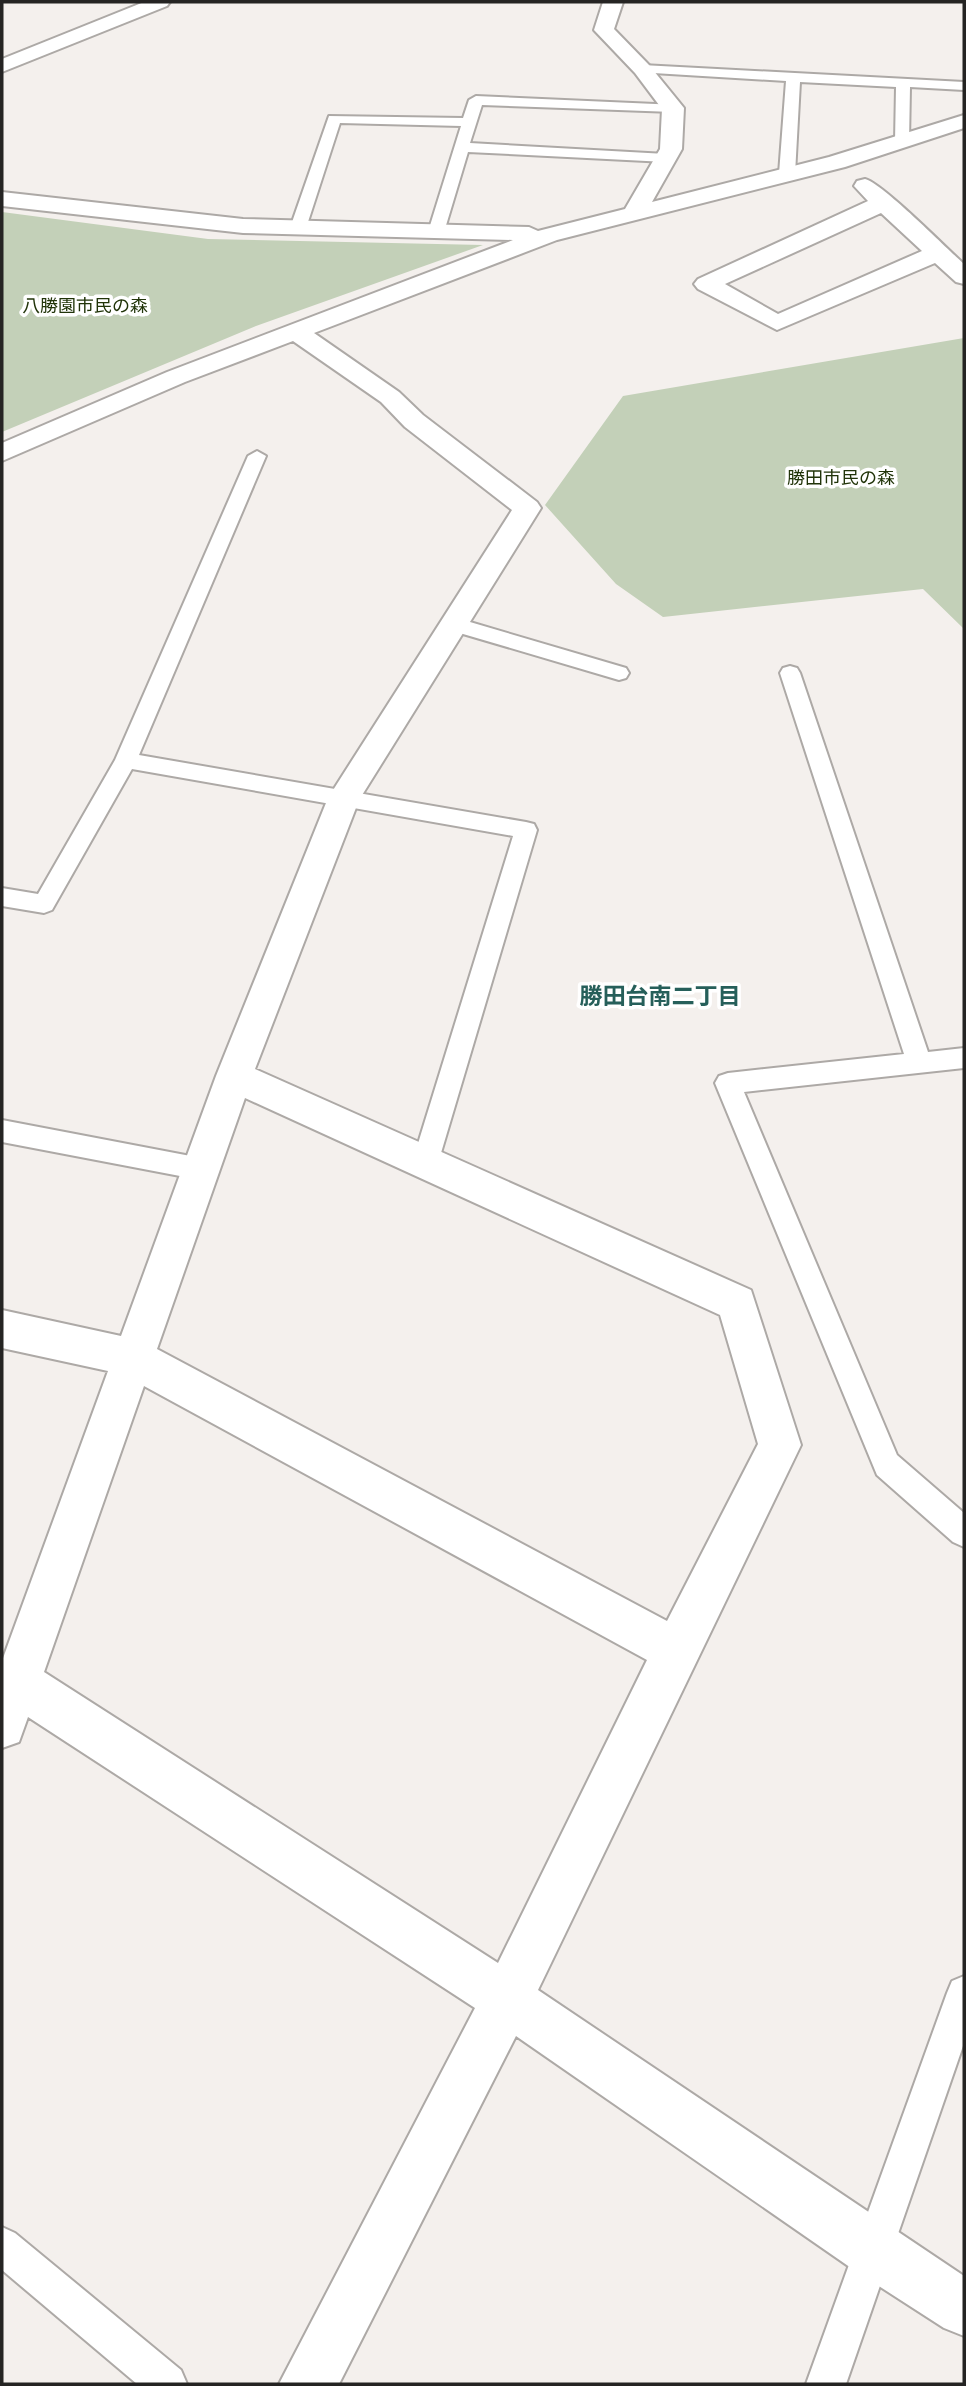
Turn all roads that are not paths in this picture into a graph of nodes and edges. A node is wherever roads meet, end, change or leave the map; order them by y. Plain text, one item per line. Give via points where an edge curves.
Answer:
1 (160, 2) edge
2 (613, 2) edge
3 (2, 43) edge
4 (27, 56) junction
5 (2, 66) edge
6 (642, 69) junction
7 (793, 77) junction
8 (903, 83) junction
9 (964, 86) edge
10 (673, 108) junction
11 (964, 121) edge
12 (469, 122) junction
13 (902, 142) junction
14 (461, 147) junction
15 (666, 158) junction
16 (837, 162) junction
17 (787, 174) junction
18 (2, 199) edge
19 (885, 202) junction
20 (634, 213) junction
21 (298, 228) junction
22 (436, 232) junction
23 (549, 234) junction
24 (938, 253) junction
25 (964, 277) edge
26 (295, 331) junction
27 (2, 453) edge
28 (257, 456) dead end
29 (453, 624) junction
30 (619, 673) dead end
31 (790, 673) dead end
32 (125, 760) junction
33 (344, 798) junction
34 (2, 897) edge
35 (964, 1058) edge
36 (919, 1063) junction
37 (234, 1076) junction
38 (2, 1131) edge
39 (425, 1163) junction
40 (201, 1169) junction
41 (2, 1329) edge
42 (133, 1359) junction
43 (964, 1532) edge
44 (676, 1651) junction
45 (12, 1679) edge
46 (964, 1993) edge
47 (507, 1999) junction
48 (2, 2246) edge
49 (874, 2250) junction
50 (964, 2308) edge
51 (167, 2384) edge
52 (309, 2384) edge
53 (826, 2384) edge

1 - 4 street
2 - 6 street via 604,30
3 - 4 street
4 - 5 street
6 - 7 lane
6 - 10 street
7 - 8 lane
7 - 17 lane
8 - 9 lane
8 - 13 lane
10 - 12 lane via 475,100
10 - 15 street via 671,149
11 - 13 street
12 - 14 lane
12 - 21 lane via 334,119
13 - 16 street
14 - 15 lane
14 - 22 lane
15 - 20 street
16 - 17 street
16 - 19 street
17 - 20 street
18 - 21 street
19 - 24 street
19 - 24 street via 706,284 777,323
20 - 23 street
21 - 22 street
22 - 23 street
23 - 26 street
24 - 25 street
26 - 27 street
26 - 29 street via 390,397 414,421 527,508
28 - 32 lane
29 - 30 lane
29 - 33 street
31 - 36 lane
32 - 33 lane
32 - 34 lane via 44,904
33 - 37 street
33 - 39 lane via 526,830
35 - 36 lane
36 - 43 lane via 728,1083 887,1465
37 - 39 street
37 - 40 street
38 - 40 lane
39 - 44 street via 737,1303 780,1446
40 - 42 street
41 - 42 street
42 - 44 street
42 - 45 street
44 - 47 street
45 - 47 street
46 - 49 lane
47 - 49 street
47 - 52 street
48 - 51 lane
49 - 50 street
49 - 53 lane

